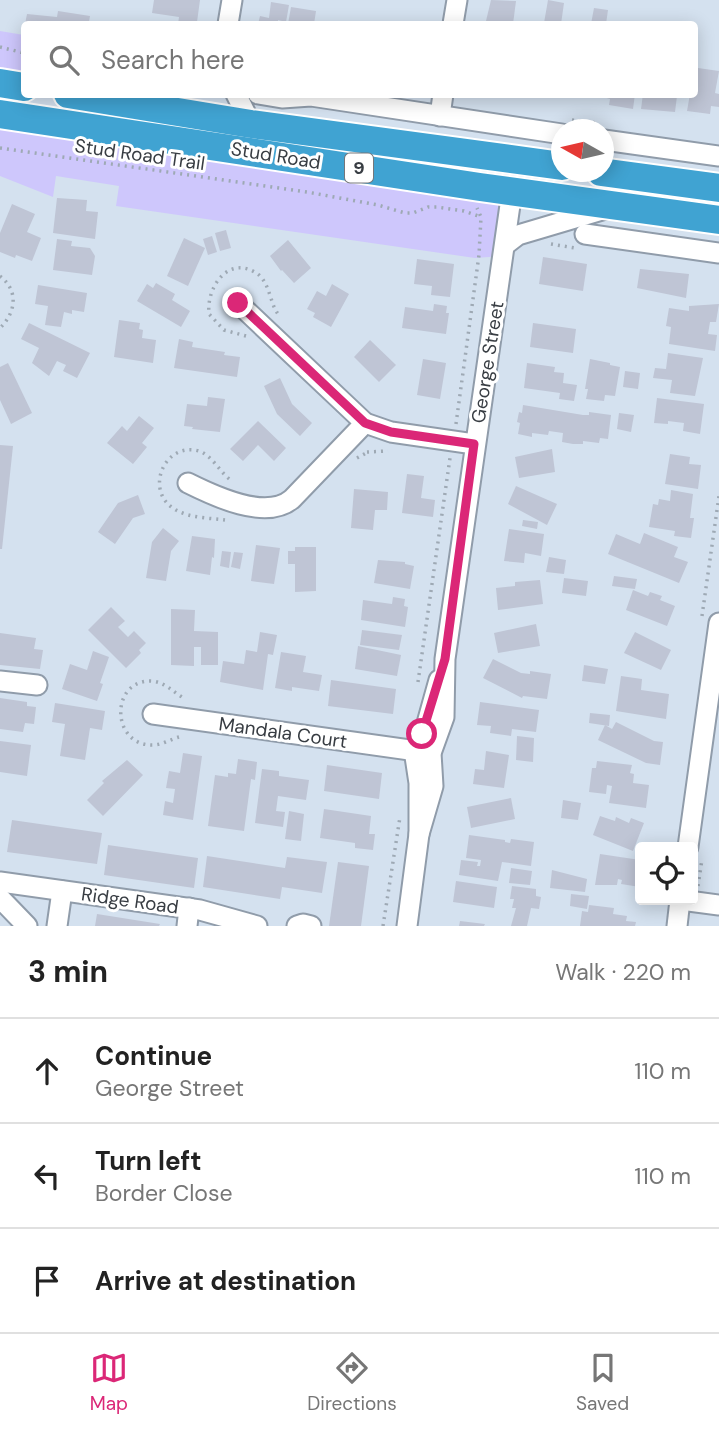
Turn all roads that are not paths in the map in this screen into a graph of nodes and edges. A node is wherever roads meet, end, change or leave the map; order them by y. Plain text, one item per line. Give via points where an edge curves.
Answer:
1 (232, 0) edge
2 (457, 0) edge
3 (228, 21) edge
4 (454, 21) edge
5 (0, 83) edge
6 (21, 86) edge
7 (238, 98) edge
8 (324, 98) edge
9 (442, 98) edge
10 (126, 99) edge
11 (0, 114) edge
12 (440, 116) junction
13 (251, 124) junction
14 (551, 126) edge
15 (614, 135) edge
16 (719, 156) edge
17 (517, 160) junction
18 (551, 165) edge
19 (614, 174) edge
20 (719, 188) edge
21 (512, 191) junction
22 (603, 206) junction
23 (719, 220) edge
24 (585, 234) dead end
25 (634, 241) junction
26 (505, 245) junction
27 (719, 253) edge
28 (238, 303) dead end
29 (365, 423) junction
30 (474, 444) junction
31 (188, 483) dead end
32 (719, 623) edge
33 (0, 681) edge
34 (37, 685) dead end
35 (153, 714) dead end
36 (423, 751) junction
37 (689, 842) edge
38 (0, 882) edge
39 (62, 891) junction
40 (0, 898) edge
41 (698, 902) edge
42 (680, 905) edge
43 (719, 905) edge
44 (188, 917) edge
45 (27, 926) edge
46 (57, 926) edge
47 (257, 926) edge
48 (297, 926) edge
49 (311, 926) edge
50 (407, 926) edge
51 (677, 926) edge

1 - 3 street
2 - 4 street
5 - 6 highway
7 - 13 street
8 - 12 street
9 - 12 street
10 - 13 highway, Stud Road / 9
11 - 21 highway, Stud Road / 9
12 - 14 street
13 - 17 highway, Stud Road / 9
15 - 16 street
17 - 18 highway, Stud Road / 9
17 - 21 highway
19 - 20 highway
21 - 22 highway, Stud Road / 9
21 - 26 street, George Street
22 - 23 highway, Stud Road / 9
22 - 25 street
22 - 26 street via 531,230
24 - 25 street
25 - 27 street
26 - 30 street, George Street
28 - 29 street
29 - 30 street via 391,432
29 - 31 street via 292,499 277,507 222,500
30 - 36 street, George Street via 445,659
32 - 37 street
33 - 34 street
35 - 36 street, Mandala Court
36 - 50 street via 419,834
38 - 39 street, Ridge Road
39 - 44 street, Ridge Road
39 - 46 street
40 - 45 street
41 - 43 street
42 - 51 street
44 - 47 street, Ridge Road via 225,915
48 - 49 street

